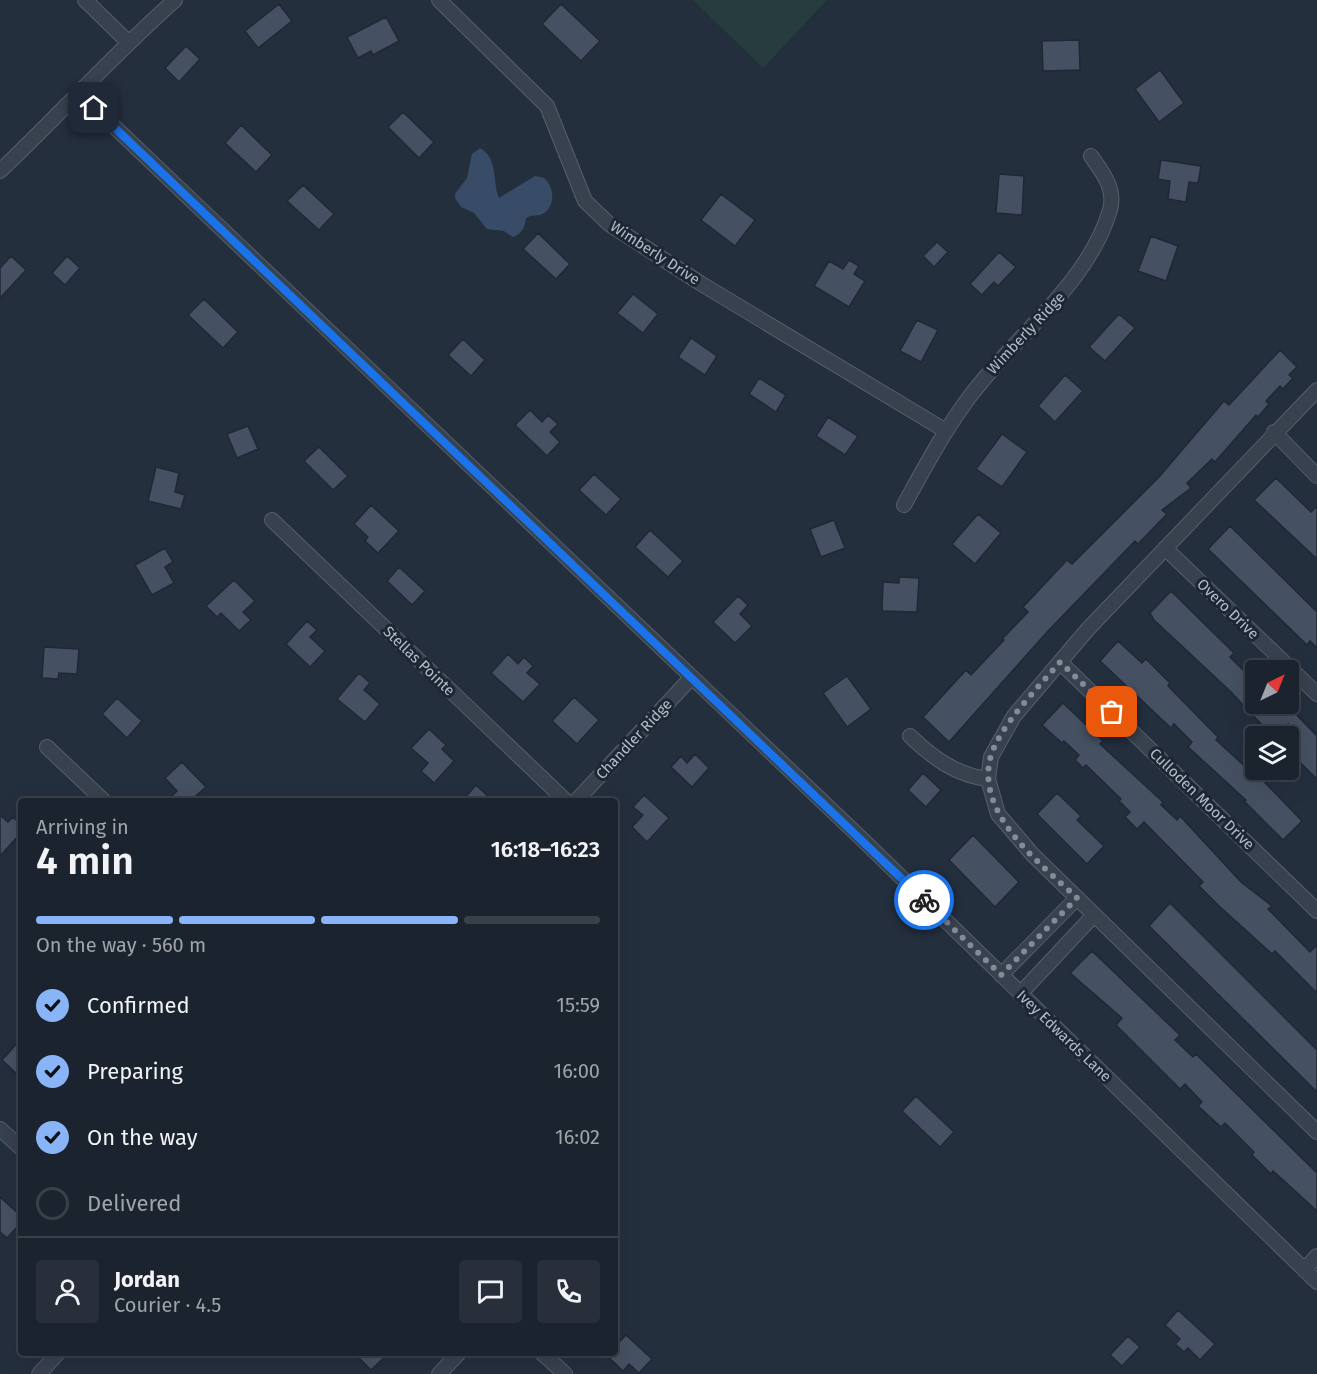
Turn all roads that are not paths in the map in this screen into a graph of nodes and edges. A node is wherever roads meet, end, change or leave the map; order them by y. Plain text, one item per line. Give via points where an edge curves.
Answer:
1 (85, 0) edge
2 (175, 0) edge
3 (439, 0) edge
4 (128, 42) junction
5 (80, 94) junction
6 (1091, 156) dead end
7 (0, 171) edge
8 (1317, 390) edge
9 (946, 431) junction
10 (1274, 432) junction
11 (1317, 476) edge
12 (904, 504) dead end
13 (272, 520) dead end
14 (1165, 548) junction
15 (1060, 662) junction
16 (691, 678) junction
17 (1317, 694) edge
18 (909, 736) dead end
19 (47, 747) dead end
20 (988, 779) junction
21 (101, 798) edge
22 (563, 798) edge
23 (579, 798) edge
24 (1077, 898) junction
25 (1317, 911) edge
26 (1094, 915) junction
27 (1001, 975) junction
28 (1020, 994) junction
29 (0, 1129) edge
30 (1317, 1132) edge
31 (18, 1145) edge
32 (1317, 1256) edge
33 (1304, 1269) junction
34 (1317, 1282) edge
35 (55, 1356) edge
36 (456, 1356) edge
37 (545, 1356) edge
38 (39, 1374) edge
39 (440, 1374) edge
40 (565, 1374) edge

1 - 4 street
2 - 4 street
3 - 9 street, Wimberly Drive via 547,105 585,201 609,224
4 - 5 street
5 - 7 street
5 - 16 street, Ivey Edwards Lane
6 - 9 street, Wimberly Ridge via 1109,183 1110,207 1101,230 1070,285 994,366
8 - 10 street
9 - 12 street, Wimberly Ridge
10 - 11 street
10 - 14 street
13 - 22 street, Stellas Pointe
14 - 15 street
14 - 17 street, Overo Drive
15 - 20 street via 1014,716 991,757
15 - 25 street, Culloden Moor Drive
16 - 23 street, Chandler Ridge
16 - 27 street, Ivey Edwards Lane
18 - 20 street via 935,759 969,777
19 - 21 street
20 - 24 street via 998,814
24 - 26 street
24 - 27 street
26 - 28 street
26 - 30 street
27 - 28 street, Ivey Edwards Lane
28 - 33 street, Ivey Edwards Lane
29 - 31 street
32 - 33 street
33 - 34 street, Ivey Edwards Lane
35 - 38 street
36 - 39 street
37 - 40 street

